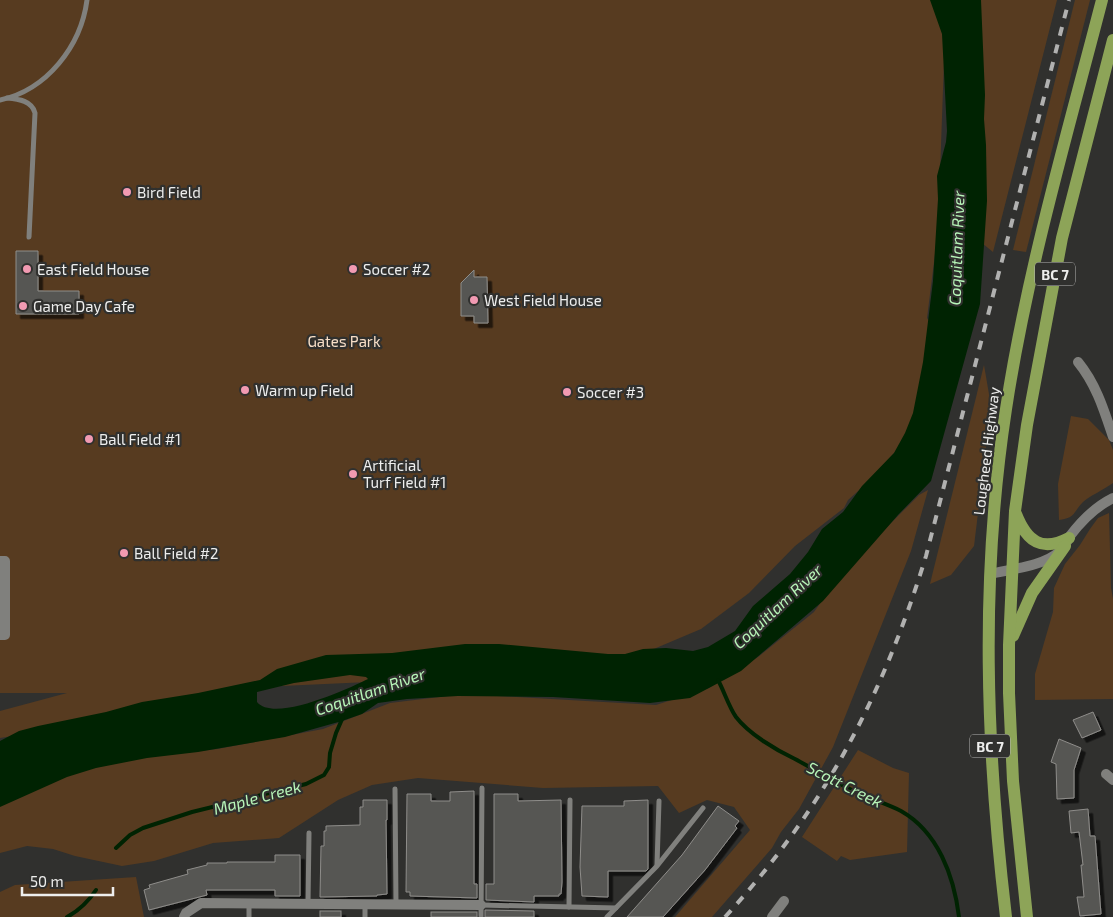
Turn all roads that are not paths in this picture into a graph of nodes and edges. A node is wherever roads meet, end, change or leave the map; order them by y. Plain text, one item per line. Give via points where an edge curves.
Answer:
1 (87, 0) edge
2 (1102, 0) edge
3 (1113, 40) edge
4 (7, 98) junction
5 (0, 100) edge
6 (29, 237) dead end
7 (1078, 362) dead end
8 (1113, 437) edge
9 (1113, 498) edge
10 (1015, 512) junction
11 (1067, 542) junction
12 (0, 561) edge
13 (1013, 569) junction
14 (990, 574) junction
15 (2, 597) edge
16 (0, 635) edge
17 (1009, 645) junction
18 (482, 788) dead end
19 (396, 789) dead end
20 (570, 800) dead end
21 (659, 801) dead end
22 (703, 808) dead end
23 (309, 833) dead end
24 (657, 866) junction
25 (784, 900) dead end
26 (249, 903) junction
27 (308, 904) junction
28 (365, 904) junction
29 (396, 904) junction
30 (481, 905) junction
31 (569, 907) junction
32 (616, 908) junction
33 (184, 917) edge
34 (249, 917) edge
35 (365, 917) edge
36 (481, 917) edge
37 (607, 917) edge
38 (772, 917) edge
39 (1006, 917) edge
40 (1027, 917) edge

1 - 4 lane via 77,36 62,58 34,87
2 - 14 main road, Lougheed Highway / BC 7 via 1022,316 1000,455
3 - 10 main road, BC 7 via 1062,238 1028,416
4 - 5 lane
4 - 6 lane via 27,102 35,113
7 - 8 street via 1090,377
9 - 11 street via 1090,514
10 - 11 main road via 1024,531 1040,544
10 - 13 main road, BC 7
11 - 13 street via 1046,560
11 - 17 main road via 1032,593
12 - 15 street via 5,561
13 - 14 street
13 - 17 main road, BC 7
14 - 39 main road, Lougheed Highway / BC 7 via 991,762
15 - 16 street via 5,635
17 - 40 main road, BC 7 via 1013,781
18 - 30 lane
19 - 29 lane
20 - 31 lane
21 - 24 lane
22 - 24 lane
23 - 27 lane
24 - 32 lane
25 - 38 street
26 - 27 street
26 - 33 street via 201,903
26 - 34 lane
27 - 28 street
28 - 29 street
28 - 35 lane
29 - 30 street
30 - 31 lane
30 - 36 lane
31 - 32 lane
32 - 37 lane

